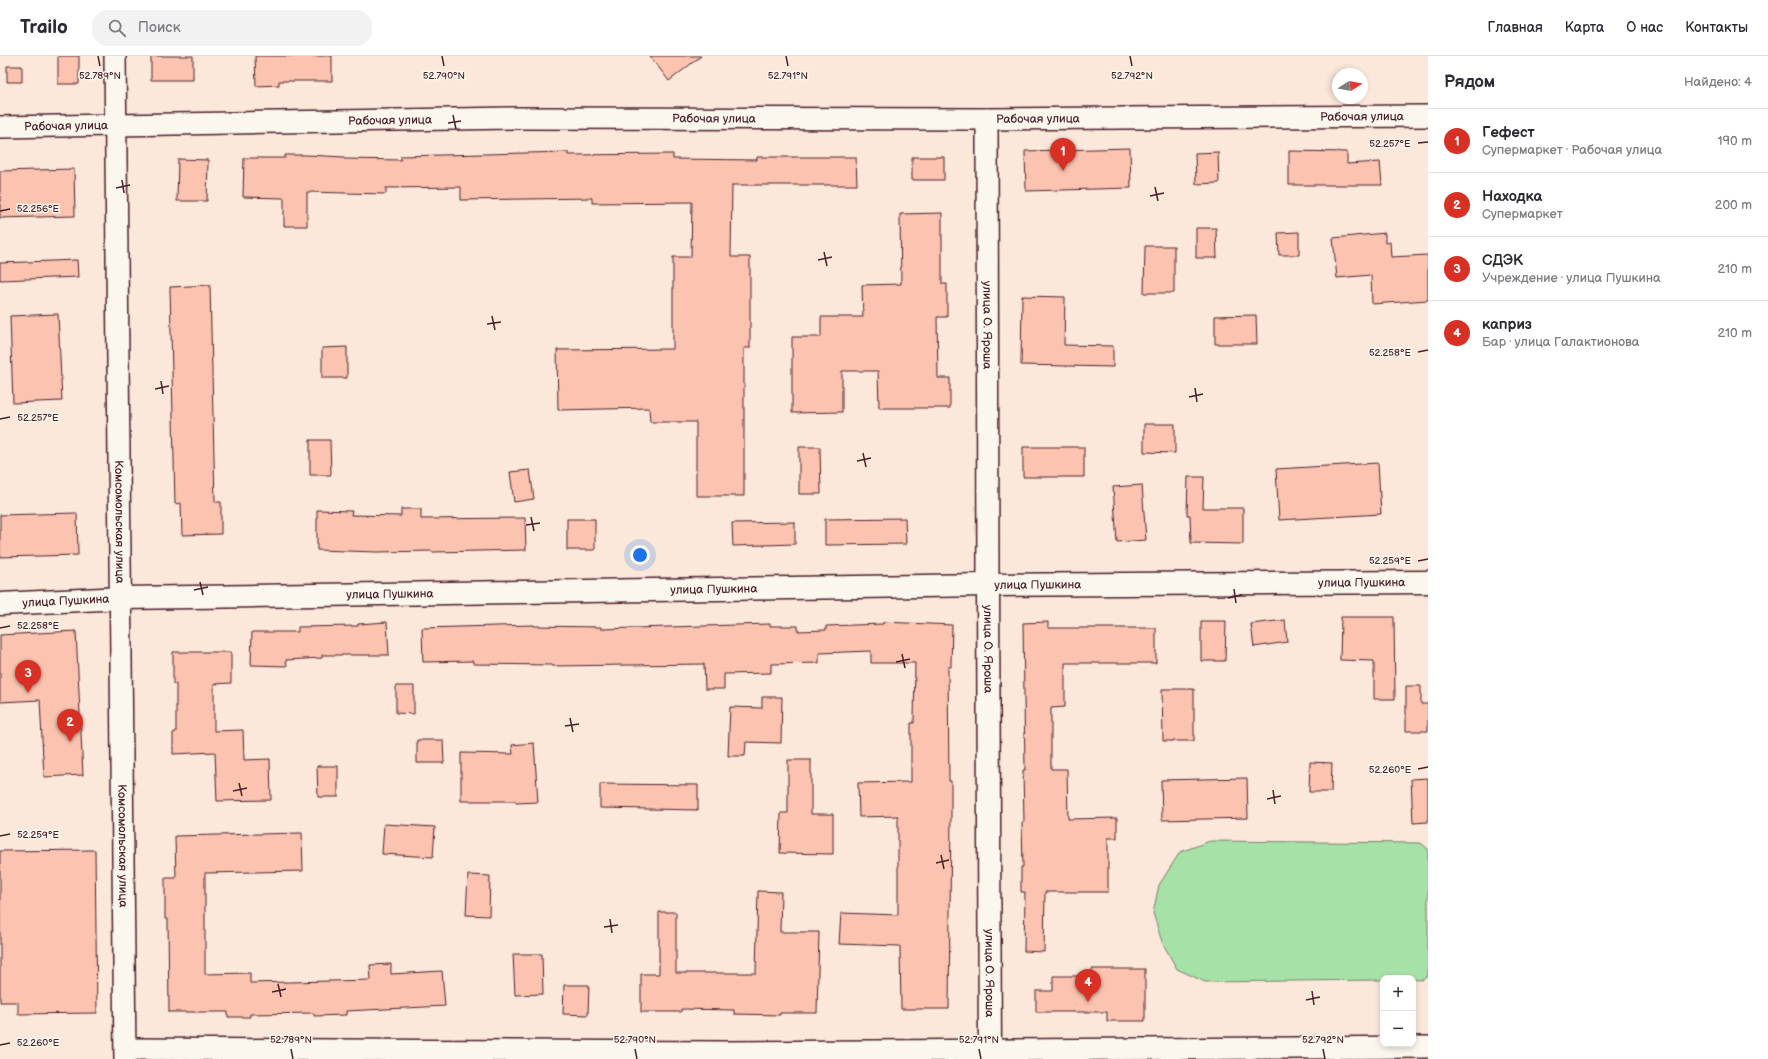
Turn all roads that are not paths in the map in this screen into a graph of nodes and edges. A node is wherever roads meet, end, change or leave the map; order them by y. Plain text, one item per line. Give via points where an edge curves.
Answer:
1 (116, 56) edge
2 (1428, 116) edge
3 (987, 119) junction
4 (117, 124) junction
5 (0, 127) edge
6 (1428, 582) edge
7 (988, 585) junction
8 (122, 598) junction
9 (0, 604) edge
10 (1428, 1047) edge
11 (125, 1054) edge
12 (990, 1055) edge

1 - 4 street, Комсомольская улица
2 - 3 street, Рабочая улица
3 - 4 street, Рабочая улица via 512,118
3 - 7 street, улица О. Яроша
4 - 5 street, Рабочая улица
4 - 8 street, Комсомольская улица
6 - 7 main road, улица Пушкина
7 - 8 main road, улица Пушкина
7 - 12 main road, улица О. Яроша
8 - 9 main road, улица Пушкина
8 - 11 street, Комсомольская улица
10 - 12 street
11 - 12 street via 718,1052

